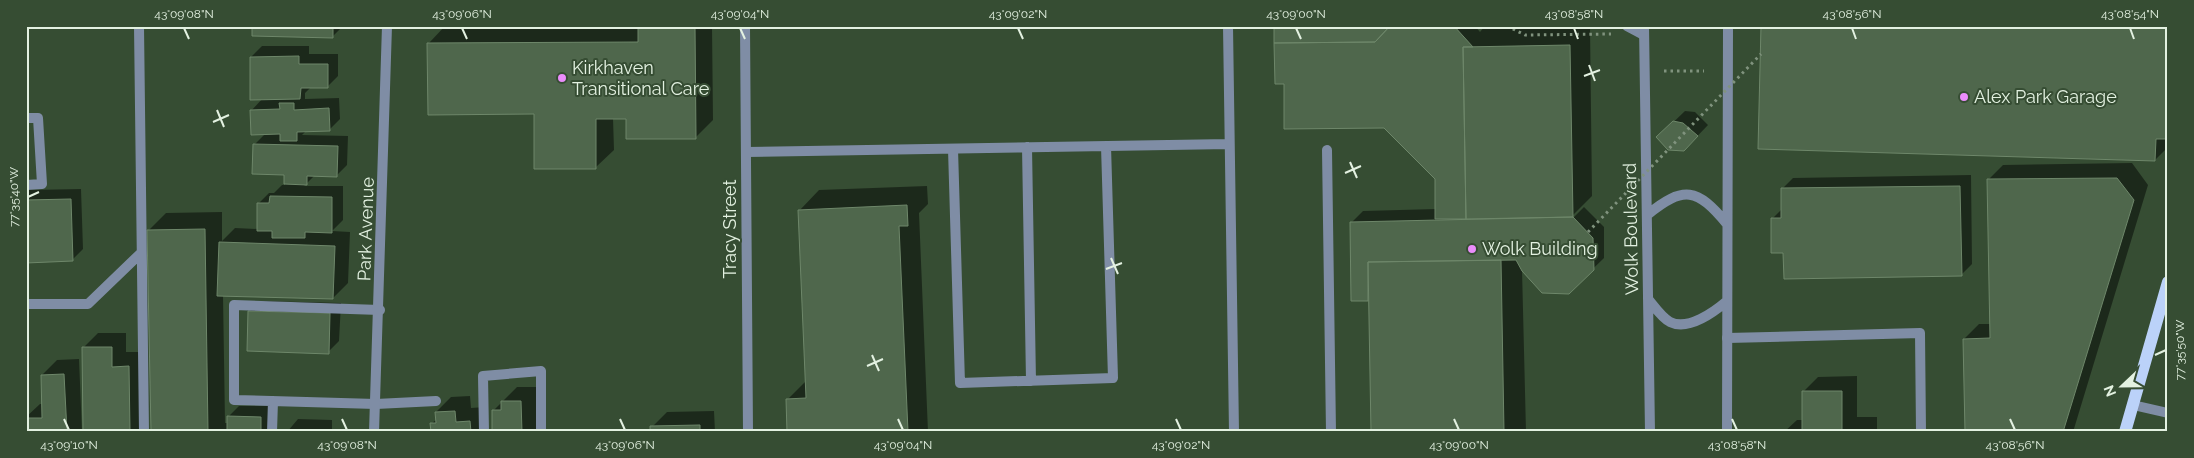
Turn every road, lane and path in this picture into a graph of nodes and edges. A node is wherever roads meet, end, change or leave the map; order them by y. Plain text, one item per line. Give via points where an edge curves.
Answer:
1 (139, 26) edge
2 (387, 26) edge
3 (745, 26) edge
4 (1228, 26) edge
5 (1507, 26) edge
6 (1627, 26) edge
7 (1728, 26) edge
8 (1644, 30) edge
9 (1614, 34) dead end
10 (1760, 54) dead end
11 (1656, 71) dead end
12 (1704, 71) dead end
13 (26, 118) edge
14 (1230, 144) junction
15 (1106, 146) junction
16 (1027, 148) junction
17 (953, 149) junction
18 (1327, 150) dead end
19 (746, 152) junction
20 (26, 185) edge
21 (1647, 215) junction
22 (1727, 224) junction
23 (1588, 232) dead end
24 (141, 253) junction
25 (2167, 287) edge
26 (1648, 299) junction
27 (1727, 301) junction
28 (26, 304) edge
29 (380, 310) junction
30 (1727, 338) junction
31 (1031, 381) junction
32 (273, 401) junction
33 (436, 401) dead end
34 (376, 404) junction
35 (2133, 406) junction
36 (2168, 413) edge
37 (144, 432) edge
38 (272, 432) edge
39 (374, 432) edge
40 (484, 432) edge
41 (541, 432) edge
42 (748, 432) edge
43 (1234, 432) edge
44 (1331, 432) edge
45 (1650, 432) edge
46 (1727, 432) edge
47 (1922, 432) edge
48 (2125, 432) edge

1 - 24 street
2 - 29 street, Park Avenue
3 - 19 street, Tracy Street
4 - 14 street
5 - 9 path via 1525,35
6 - 8 street
7 - 22 street
8 - 21 street, Wolk Boulevard
10 - 23 path, bridge
11 - 12 path
13 - 20 street via 38,118 42,184
14 - 15 street
14 - 43 street
15 - 16 street
15 - 31 street via 1113,378
16 - 17 street
16 - 31 street
17 - 19 street
17 - 31 street via 960,383
18 - 44 street
19 - 42 street, Tracy Street
21 - 22 street via 1680,194 1710,203
21 - 26 street, Wolk Boulevard
22 - 27 street
24 - 28 street via 88,304
24 - 37 street
25 - 35 main road
26 - 27 street via 1670,322 1682,325 1717,310
26 - 45 street, Wolk Boulevard
27 - 30 street
29 - 32 street via 234,306 234,400
29 - 34 street, Park Avenue
30 - 46 street
30 - 47 street via 1920,333
32 - 34 street
32 - 38 street
33 - 34 street
34 - 39 street, Park Avenue
35 - 36 street
35 - 48 main road
40 - 41 street via 483,376 541,372

